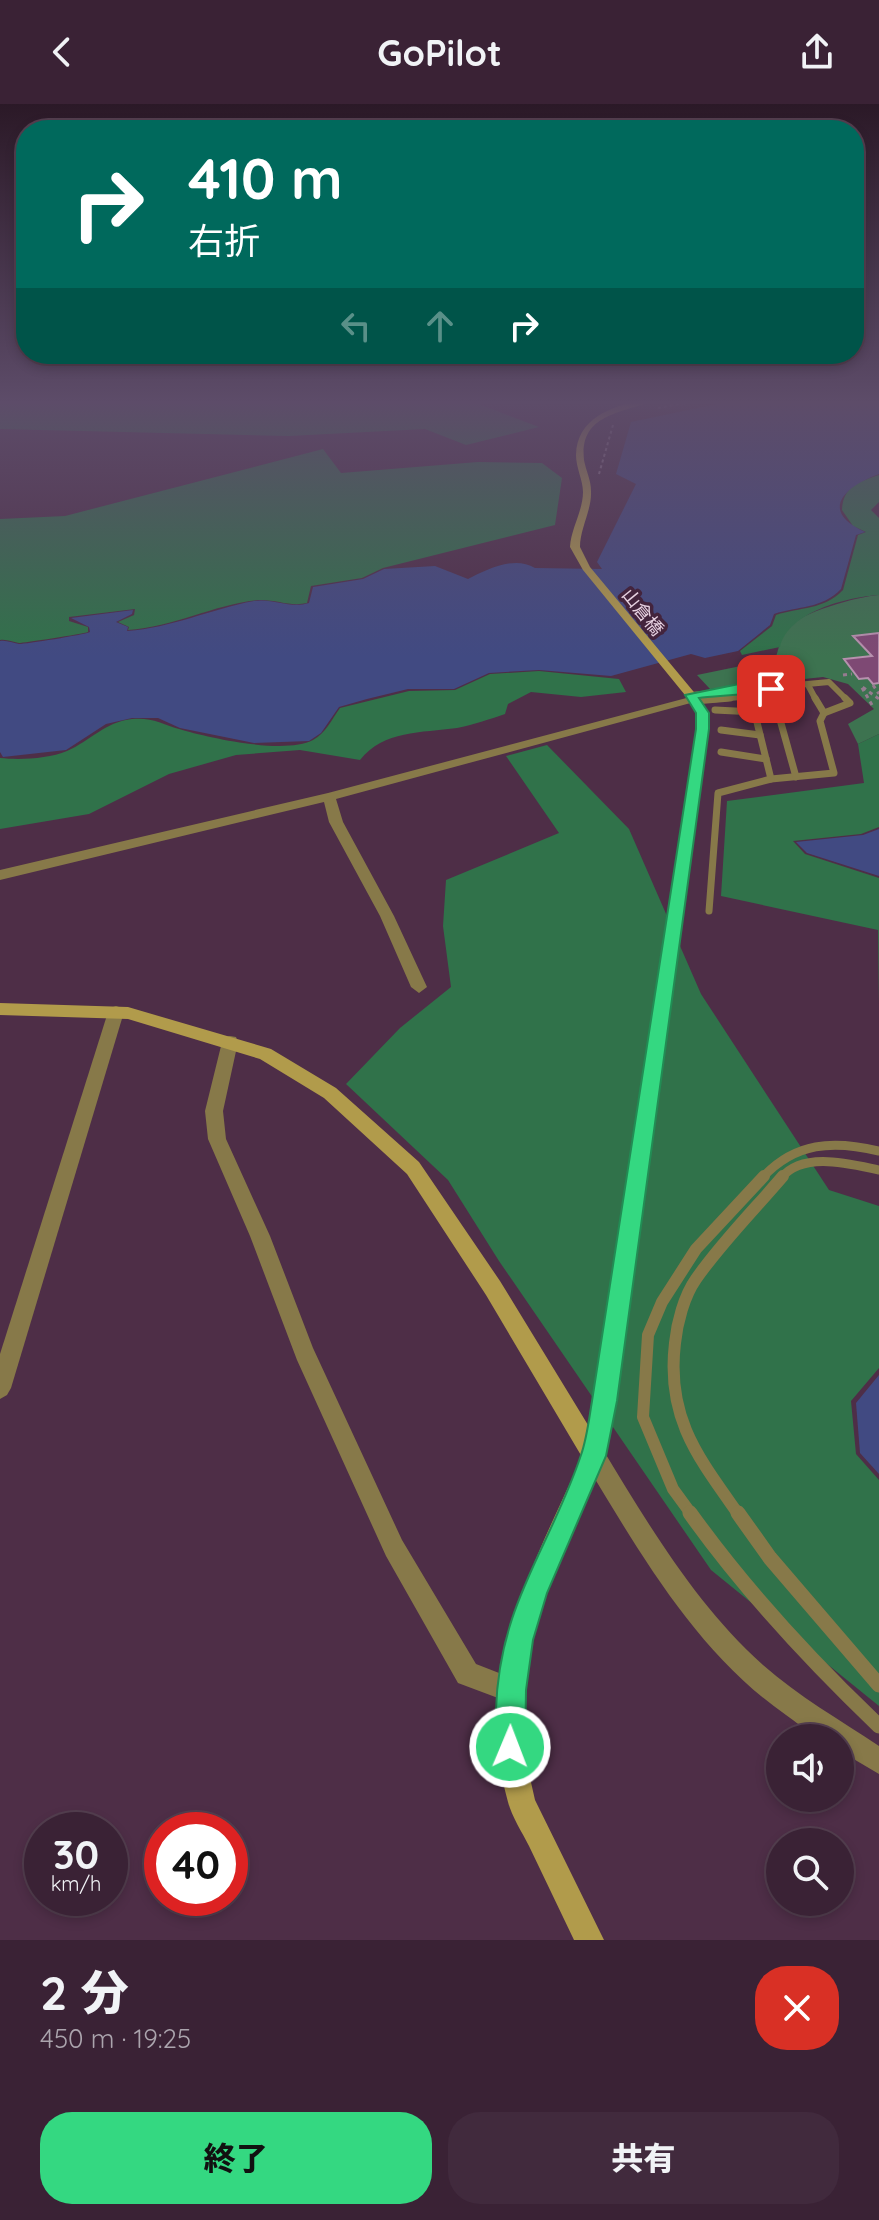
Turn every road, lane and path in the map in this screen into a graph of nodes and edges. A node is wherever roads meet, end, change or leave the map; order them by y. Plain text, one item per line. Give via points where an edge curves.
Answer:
1 (585, 486) edge
2 (852, 674) dead end
3 (843, 675) dead end
4 (808, 685) junction
5 (873, 685) dead end
6 (771, 689) junction
7 (752, 692) junction
8 (879, 694) edge
9 (694, 699) junction
10 (879, 699) edge
11 (872, 705) dead end
12 (715, 710) dead end
13 (755, 712) junction
14 (824, 713) junction
15 (721, 730) dead end
16 (760, 735) junction
17 (721, 752) dead end
18 (766, 759) junction
19 (796, 777) junction
20 (771, 779) junction
21 (329, 797) junction
22 (0, 875) edge
23 (709, 911) dead end
24 (419, 987) dead end
25 (0, 1009) edge
26 (116, 1012) junction
27 (230, 1042) junction
28 (879, 1151) edge
29 (879, 1170) edge
30 (0, 1388) edge
31 (594, 1456) junction
32 (879, 1685) edge
33 (511, 1690) junction
34 (879, 1726) edge
35 (879, 1761) edge
36 (589, 1940) edge

1 - 9 street, 山倉橋 via 577,555
2 - 3 path
4 - 6 lane
4 - 14 lane
4 - 14 lane via 829,682 850,703
5 - 8 path
6 - 7 lane
6 - 19 lane
7 - 9 lane
7 - 13 lane
9 - 21 street
9 - 31 street via 703,729
10 - 11 path via 861,686
12 - 13 lane
13 - 16 lane
14 - 19 lane via 820,721 834,773
15 - 16 lane
16 - 18 lane
17 - 18 lane
18 - 20 lane
19 - 20 lane
20 - 23 lane via 718,793
21 - 22 street
21 - 24 street via 336,822
25 - 26 street
26 - 27 street
26 - 30 street
27 - 31 street via 265,1054 330,1093 413,1168
27 - 33 street via 214,1111 217,1139 304,1353 394,1548 467,1674
28 - 34 lane via 851,1144 817,1146 781,1157 696,1249 648,1335 643,1417 673,1489 714,1546 828,1677
29 - 32 lane via 800,1163 786,1172 694,1281 677,1327 672,1369 676,1407 694,1451 770,1558
31 - 33 street via 534,1591 518,1640
31 - 35 street via 645,1541 741,1662
33 - 36 street via 510,1747 522,1803

